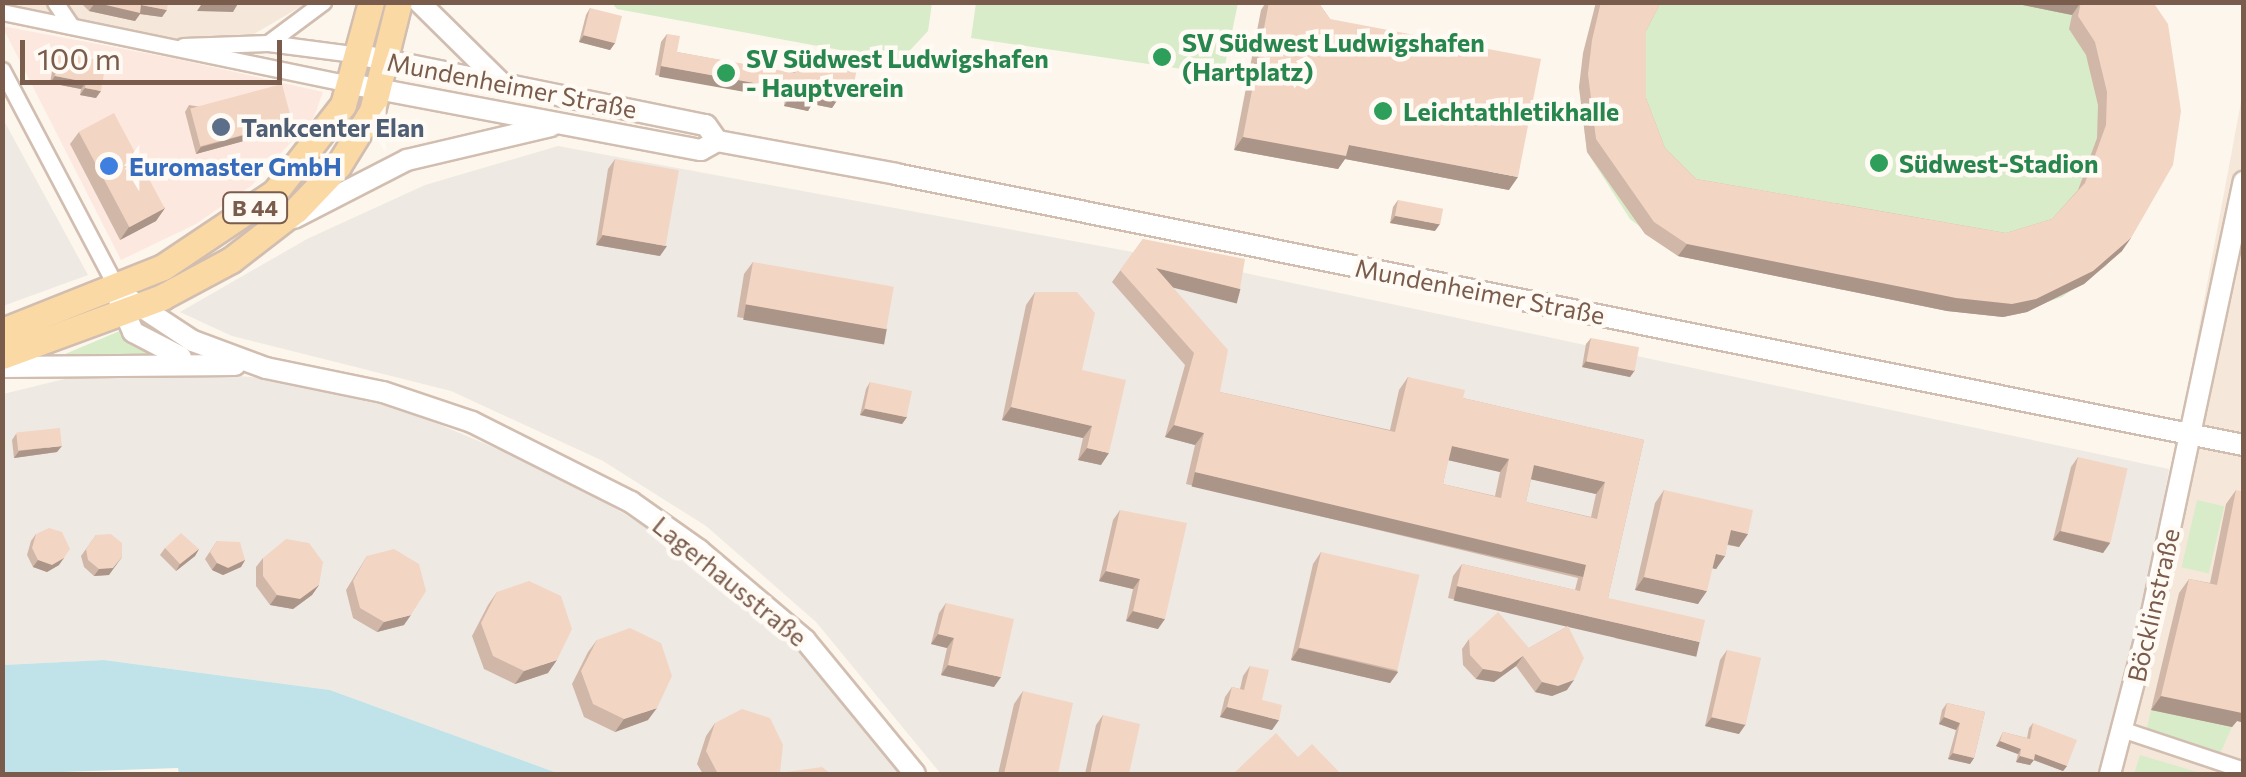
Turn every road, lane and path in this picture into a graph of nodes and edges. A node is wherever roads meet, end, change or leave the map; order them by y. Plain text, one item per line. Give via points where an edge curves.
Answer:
1 (55, 2) edge
2 (323, 2) edge
3 (370, 2) edge
4 (399, 2) edge
5 (420, 2) edge
6 (2, 12) edge
7 (71, 26) junction
8 (268, 43) junction
9 (180, 46) junction
10 (361, 55) junction
11 (388, 61) junction
12 (2, 70) edge
13 (351, 84) junction
14 (505, 85) junction
15 (380, 88) junction
16 (569, 123) junction
17 (716, 140) junction
18 (2244, 182) edge
19 (278, 226) junction
20 (2236, 254) edge
21 (117, 288) junction
22 (130, 311) junction
23 (2, 331) edge
24 (2, 356) edge
25 (190, 360) junction
26 (2, 367) edge
27 (266, 368) junction
28 (2191, 435) junction
29 (2244, 445) edge
30 (2124, 730) junction
31 (2244, 770) edge
32 (915, 774) edge
33 (2110, 774) edge

1 - 7 street
2 - 8 street
3 - 10 main road, B 44
4 - 11 main road, B 44
5 - 14 street via 454,44
6 - 7 street, Mundenheimer Straße
7 - 9 street, Mundenheimer Straße
8 - 9 street, Mundenheimer Straße
8 - 10 street, Mundenheimer Straße
9 - 13 street, Mundenheimer Straße
10 - 11 street, Mundenheimer Straße
10 - 13 main road, B 44
11 - 14 street, Mundenheimer Straße
11 - 15 main road, B 44
12 - 21 street
13 - 15 street, Mundenheimer Straße
13 - 21 main road, B 44 via 310,156 275,192 204,243
14 - 17 street, Mundenheimer Straße via 706,125
15 - 16 street, Mundenheimer Straße
15 - 19 main road, B 44 via 338,166
16 - 17 street, Mundenheimer Straße via 700,150
16 - 19 street via 424,153
17 - 28 street, Mundenheimer Straße
18 - 20 street, Böcklinstraße
19 - 22 main road, B 44 via 231,260
20 - 28 street, Böcklinstraße
21 - 22 street, Lagerhausstraße
21 - 23 main road, B 44
22 - 24 main road, B 44
22 - 25 street via 134,332 160,351
22 - 27 street, Lagerhausstraße
25 - 26 street
25 - 27 street
27 - 32 street, Lagerhausstraße via 384,392 472,422 630,502 699,550 805,640
28 - 29 street, Mundenheimer Straße
28 - 30 street, Böcklinstraße
30 - 31 street
30 - 33 street, Böcklinstraße

